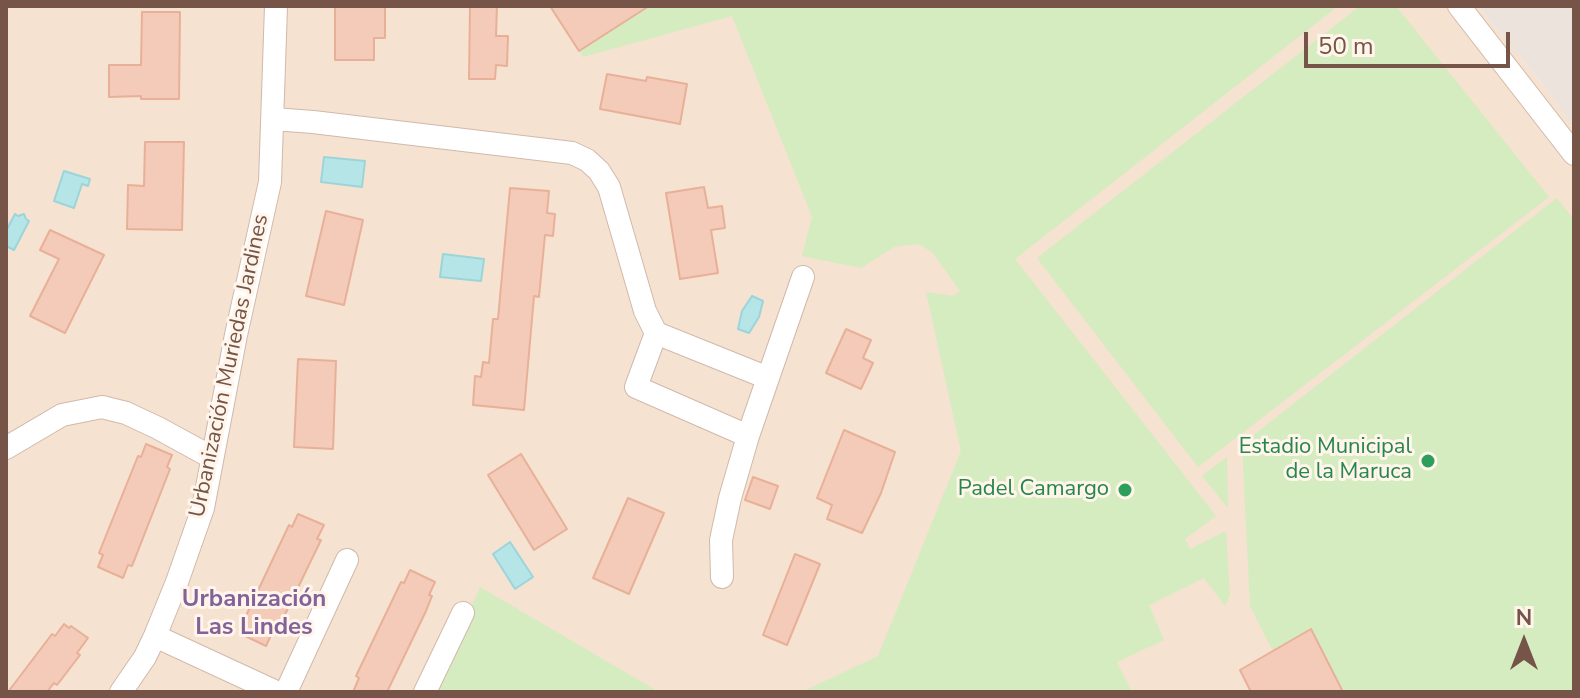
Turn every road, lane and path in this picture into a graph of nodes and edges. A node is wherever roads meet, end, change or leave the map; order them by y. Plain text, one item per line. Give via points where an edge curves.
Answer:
1 (276, 6) edge
2 (1459, 6) edge
3 (273, 119) junction
4 (1574, 154) edge
5 (803, 277) dead end
6 (656, 333) junction
7 (768, 378) junction
8 (748, 436) junction
9 (6, 448) edge
10 (211, 457) junction
11 (347, 560) dead end
12 (722, 577) dead end
13 (463, 613) dead end
14 (155, 636) junction
15 (121, 692) edge
16 (276, 692) edge
17 (286, 692) edge
18 (425, 692) edge

1 - 3 street, Urbanización Muriedas Jardines
2 - 4 street
3 - 6 street via 572,153 587,160 609,187
3 - 10 street, Urbanización Muriedas Jardines via 270,182
5 - 7 street
6 - 7 street
6 - 8 street via 636,387
7 - 8 street
8 - 12 street via 721,540
9 - 10 street via 62,415 102,407 126,413
10 - 14 street, Urbanización Muriedas Jardines via 203,508
11 - 17 street
13 - 18 street
14 - 15 street, Urbanización Muriedas Jardines
14 - 16 street

